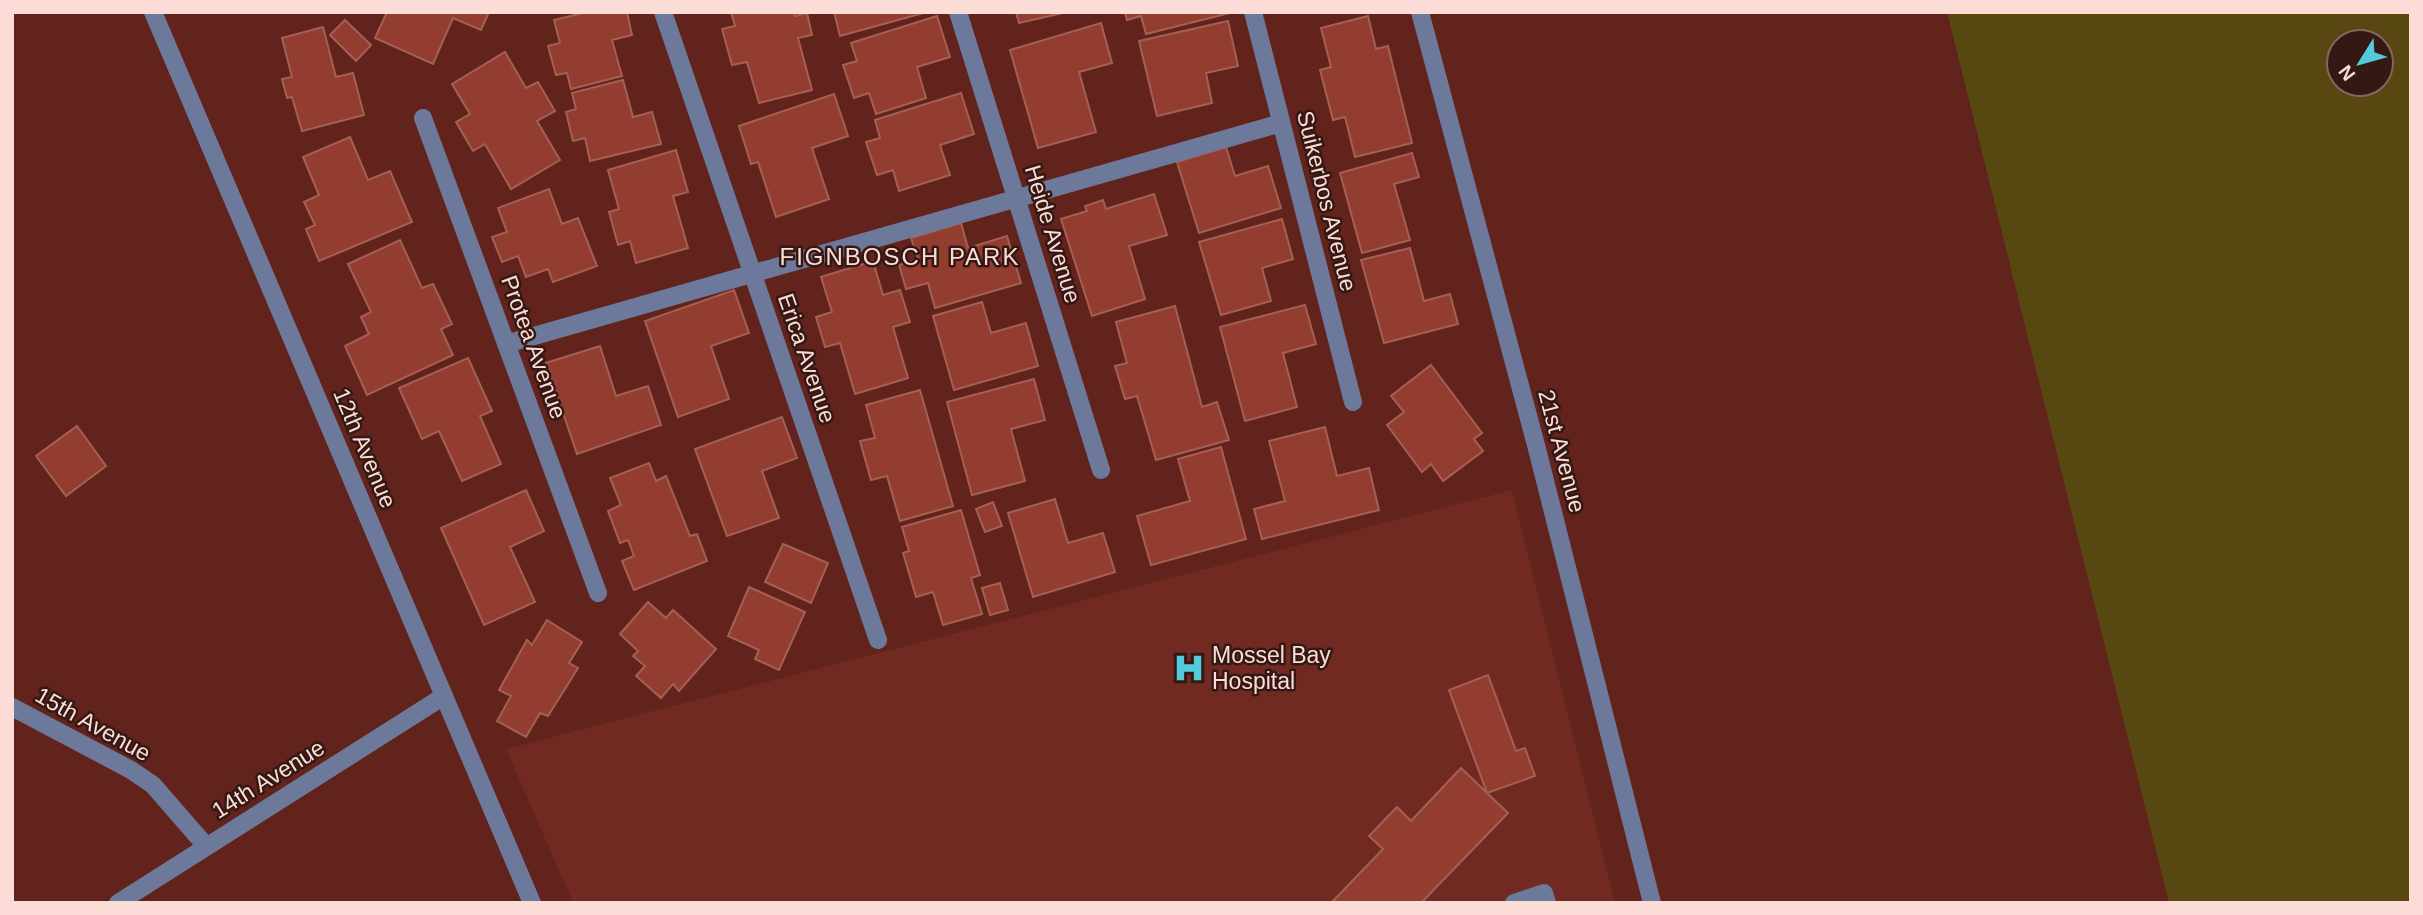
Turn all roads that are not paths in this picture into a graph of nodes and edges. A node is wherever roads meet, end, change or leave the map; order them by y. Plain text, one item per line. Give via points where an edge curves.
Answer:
1 (153, 12) edge
2 (663, 12) edge
3 (958, 12) edge
4 (1253, 12) edge
5 (1420, 12) edge
6 (423, 118) dead end
7 (1281, 123) junction
8 (1016, 199) junction
9 (753, 274) junction
10 (506, 344) junction
11 (1353, 402) dead end
12 (1101, 470) dead end
13 (598, 593) dead end
14 (878, 640) dead end
15 (444, 696) junction
16 (12, 707) edge
17 (206, 846) junction
18 (118, 903) edge
19 (532, 903) edge
20 (1514, 903) edge
21 (1547, 903) edge
22 (1652, 903) edge

1 - 15 street, 12th Avenue
2 - 9 street, Erica Avenue
3 - 8 street, Heide Avenue
4 - 7 street, Suikerbos Avenue
5 - 22 street, 21st Avenue
6 - 10 street, Protea Avenue
7 - 8 street
7 - 11 street, Suikerbos Avenue
8 - 9 street
8 - 12 street, Heide Avenue
9 - 10 street
9 - 14 street, Erica Avenue
10 - 13 street, Protea Avenue
15 - 17 street, 14th Avenue
15 - 19 street, 12th Avenue
16 - 17 street, 15th Avenue via 153,785
17 - 18 street, 14th Avenue
20 - 21 street via 1544,893

